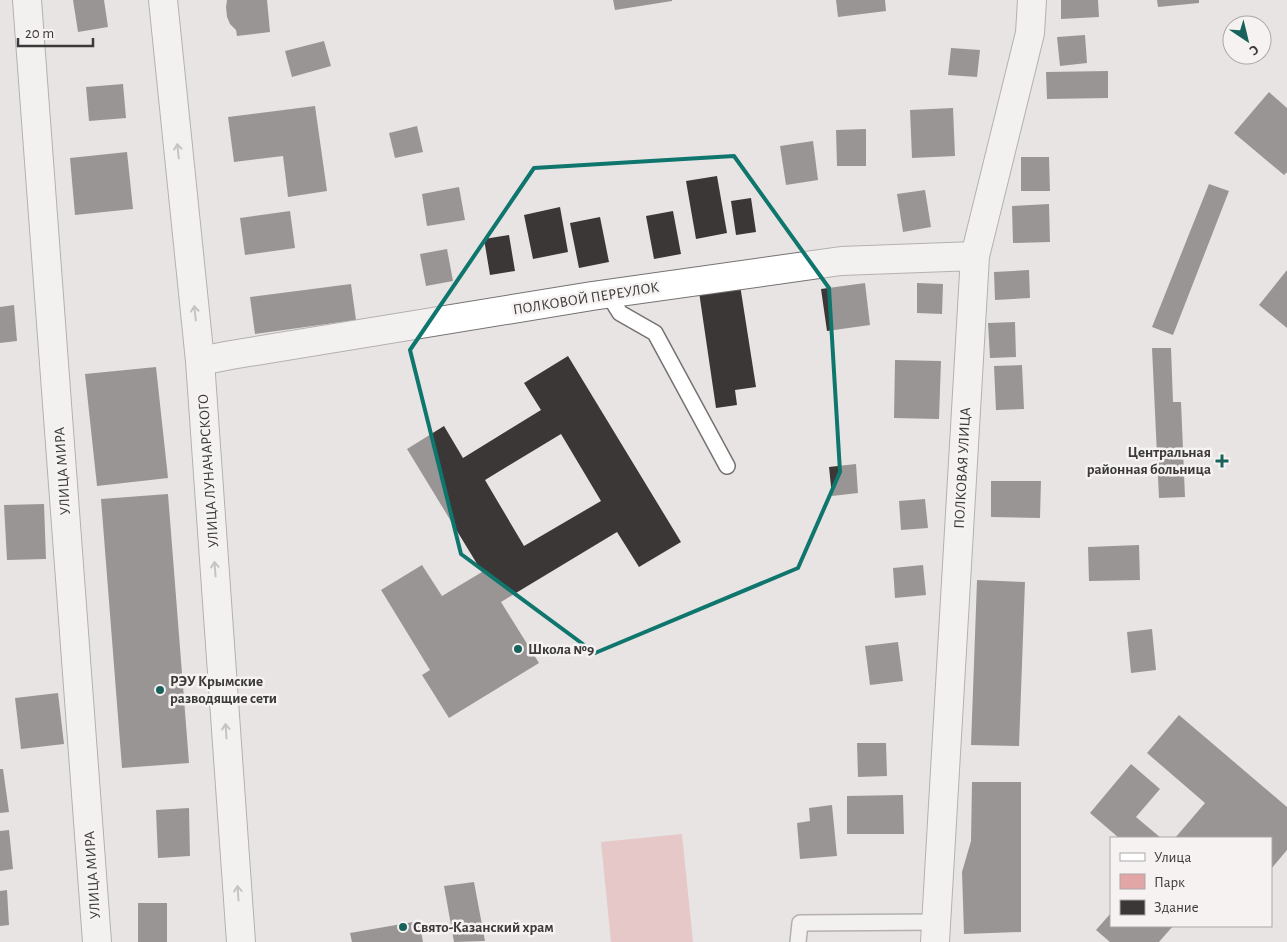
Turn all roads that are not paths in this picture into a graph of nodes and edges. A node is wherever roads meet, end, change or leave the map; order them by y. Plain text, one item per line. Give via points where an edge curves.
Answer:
1 (27, 0) edge
2 (163, 0) edge
3 (1032, 0) edge
4 (975, 256) junction
5 (608, 294) junction
6 (200, 361) junction
7 (726, 466) dead end
8 (935, 932) edge
9 (97, 942) edge
10 (241, 942) edge
11 (798, 942) edge

1 - 9 street, УЛИЦА МИРА
6 -> 2 street, УЛИЦА ЛУНАЧАРСКОГО
3 - 4 street, ПОЛКОВАЯ УЛИЦА via 1030,33
4 - 5 street, ПОЛКОВОЙ ПЕРЕУЛОК via 841,261
4 - 8 street, ПОЛКОВАЯ УЛИЦА
5 - 6 street, ПОЛКОВОЙ ПЕРЕУЛОК
5 - 7 lane via 620,313 655,333
10 -> 6 street, УЛИЦА ЛУНАЧАРСКОГО
8 - 11 lane via 800,923

